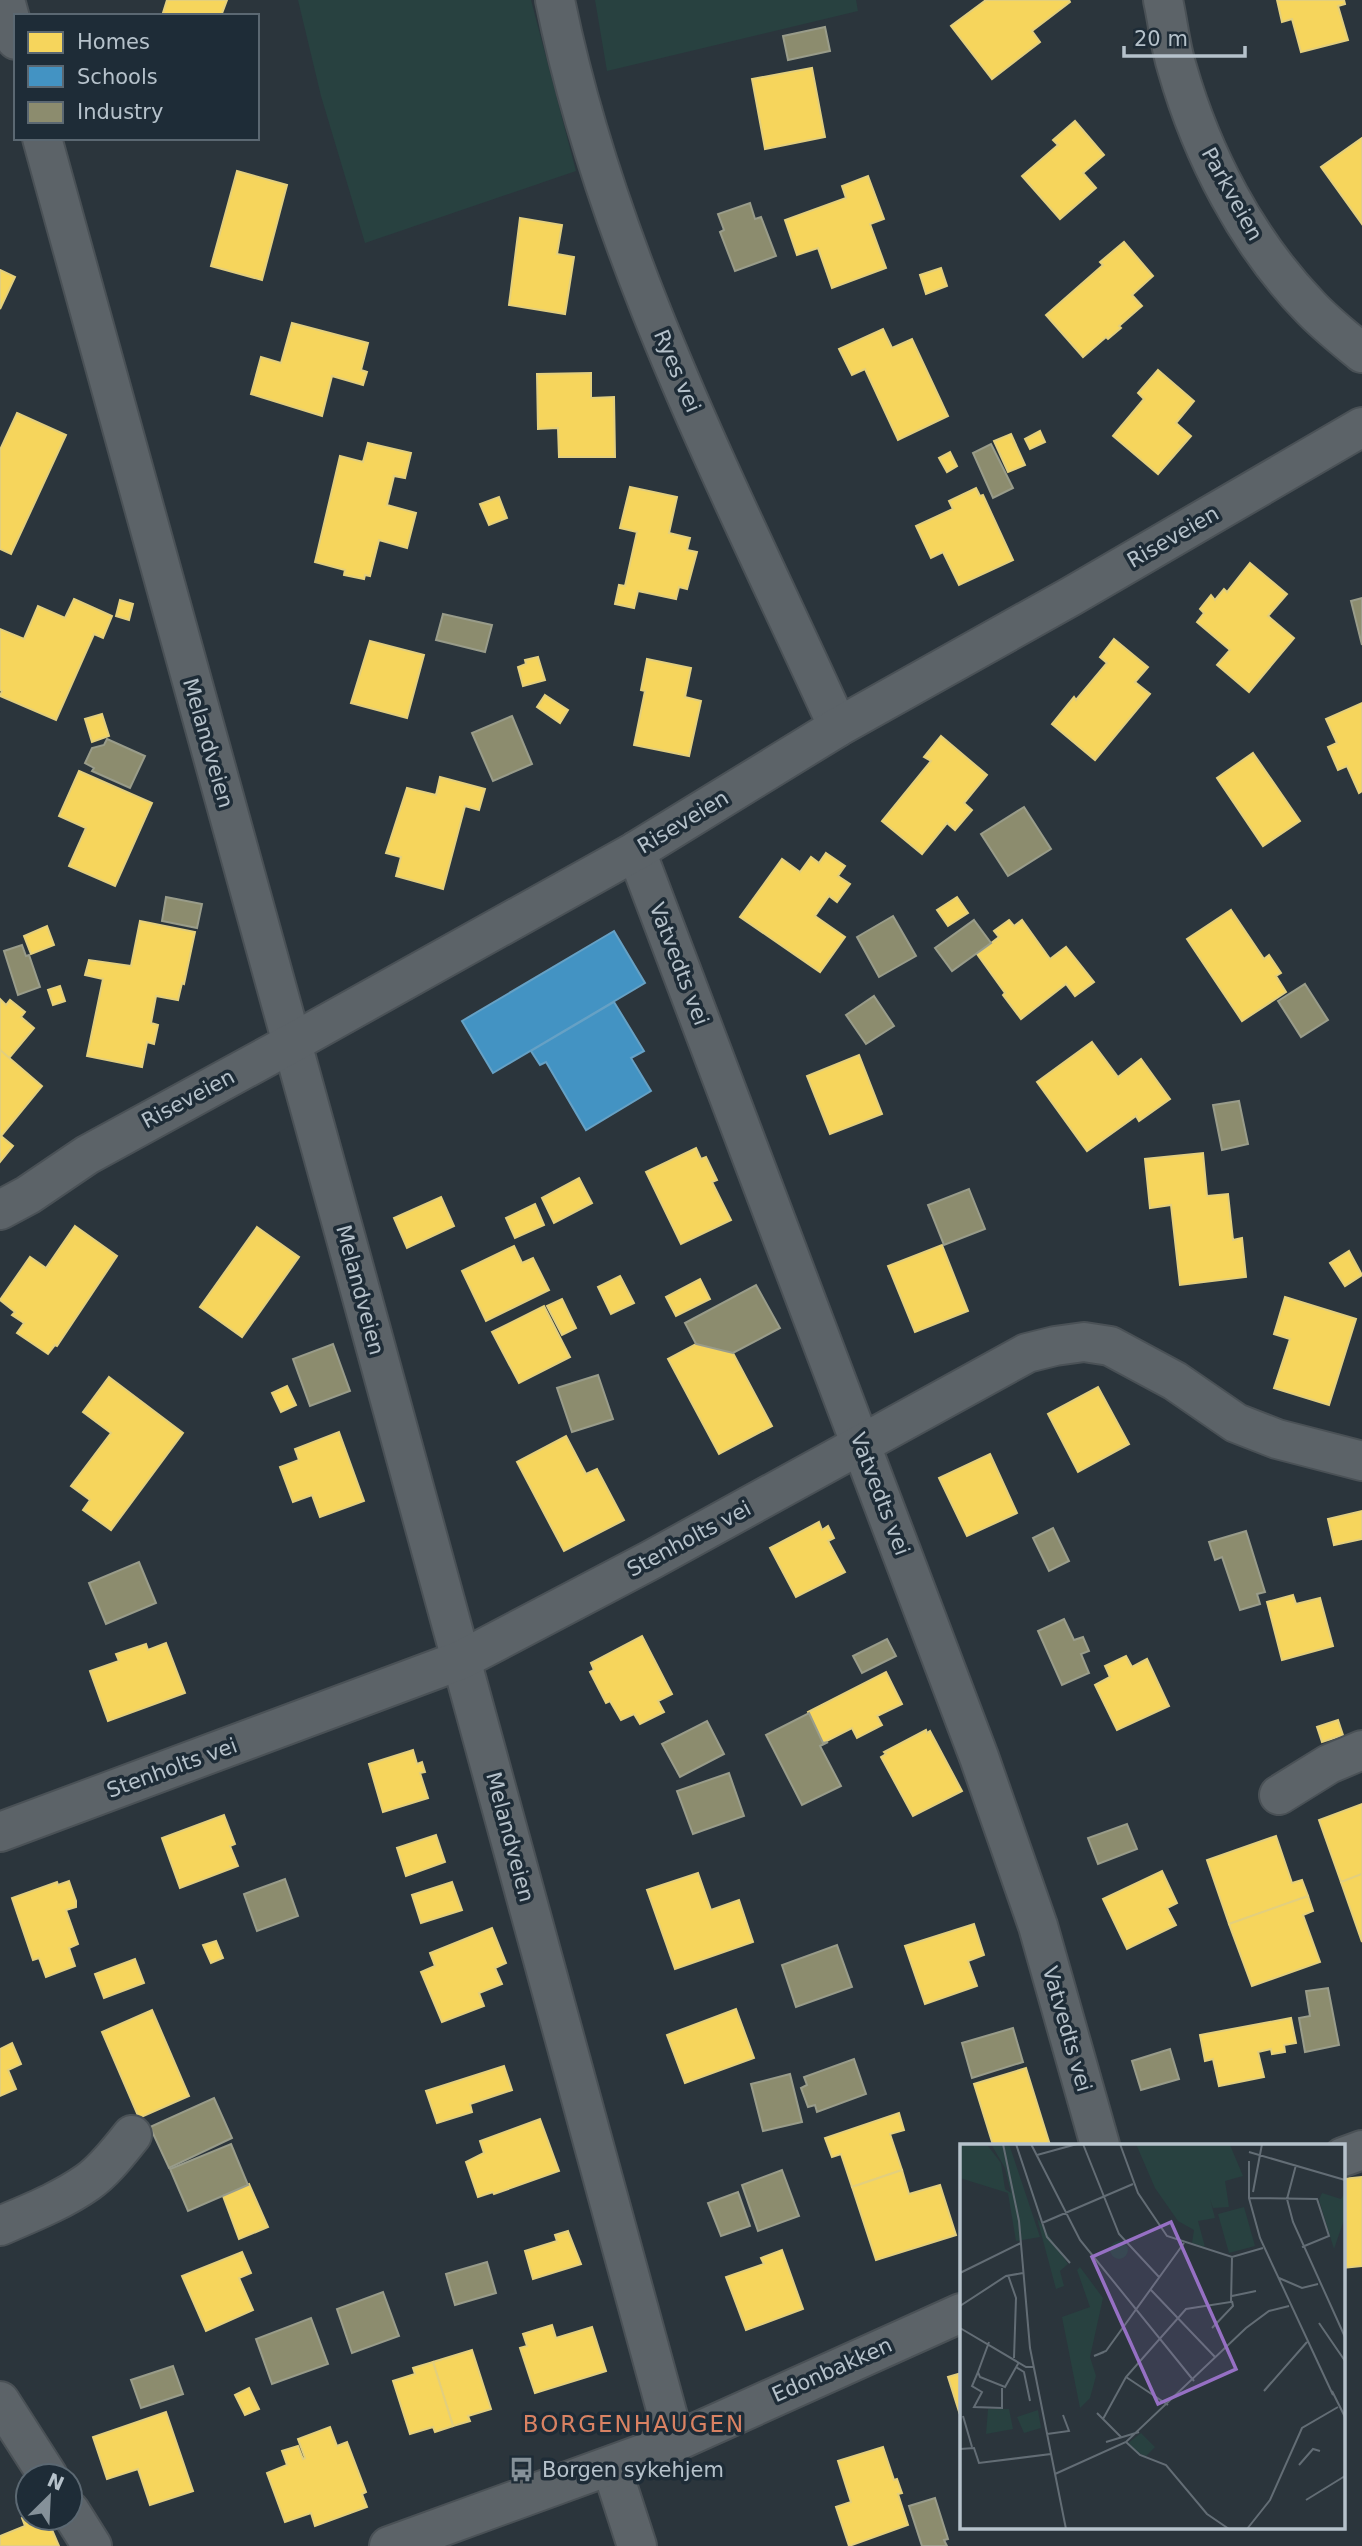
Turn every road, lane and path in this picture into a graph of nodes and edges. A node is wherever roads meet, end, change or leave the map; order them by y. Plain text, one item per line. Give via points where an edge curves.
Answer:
1 (5, 0) edge
2 (555, 0) edge
3 (1163, 0) edge
4 (14, 33) edge
5 (43, 140) edge
6 (1362, 353) edge
7 (1362, 428) edge
8 (838, 727) junction
9 (636, 851) junction
10 (292, 1043) junction
11 (0, 1210) edge
12 (862, 1445) junction
13 (1362, 1461) edge
14 (461, 1660) junction
15 (1362, 1750) edge
16 (1279, 1795) dead end
17 (0, 1832) edge
18 (132, 2135) dead end
19 (1100, 2144) edge
20 (1362, 2150) edge
21 (1344, 2157) edge
22 (0, 2226) edge
23 (960, 2313) edge
24 (0, 2402) edge
25 (675, 2442) junction
26 (39, 2462) edge
27 (611, 2466) junction
28 (389, 2546) edge
29 (636, 2546) edge

1 - 4 street
2 - 8 street, Ryes vei via 579,102 651,310
3 - 6 street, Parkveien via 1176,65 1197,129 1222,182 1288,282 1310,308
5 - 10 street, Melandveien
7 - 8 street, Riseveien
8 - 9 street, Riseveien
9 - 10 street, Riseveien
9 - 12 street, Vatvedts vei
10 - 11 street, Riseveien via 87,1155
10 - 14 street, Melandveien
12 - 13 street, Stenholts vei via 1027,1353 1084,1342 1129,1354 1236,1423
12 - 14 street, Stenholts vei
12 - 19 street, Vatvedts vei via 1038,1926
14 - 17 street, Stenholts vei
14 - 25 street, Melandveien
15 - 16 street
18 - 22 street via 89,2181 56,2202
20 - 21 street
23 - 25 street, Edonbakken
24 - 26 street
25 - 27 street, Edonbakken
27 - 28 street, Edonbakken
27 - 29 street

